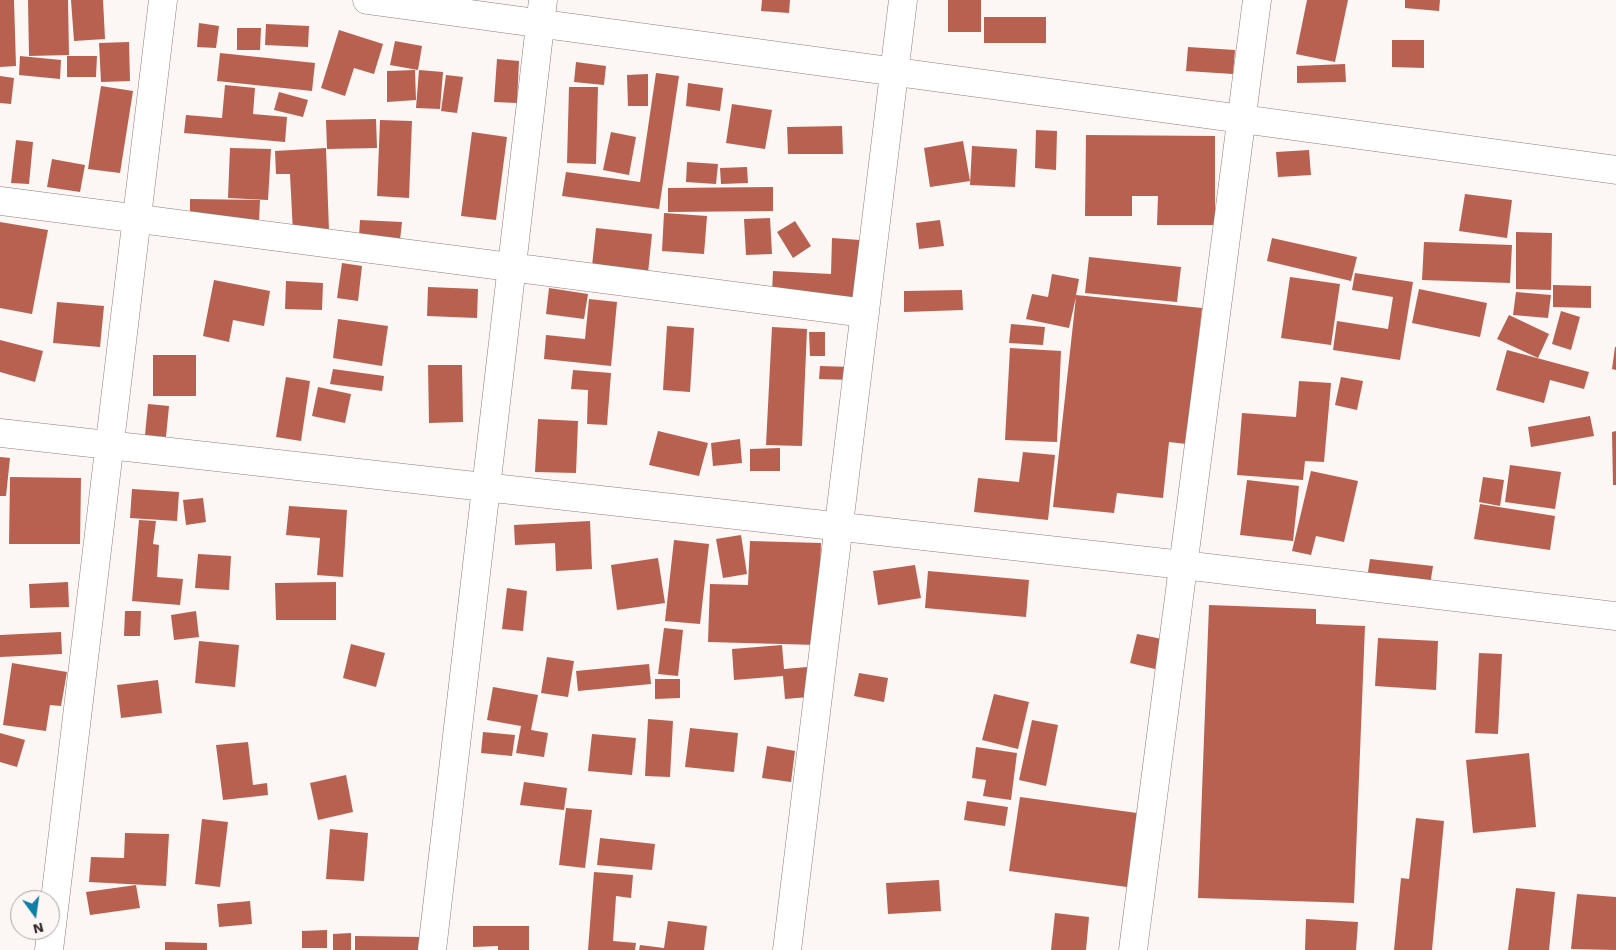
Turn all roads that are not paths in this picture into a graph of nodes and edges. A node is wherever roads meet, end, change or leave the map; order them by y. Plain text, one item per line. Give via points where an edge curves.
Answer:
1 (163, 0) edge
2 (367, 0) edge
3 (903, 0) edge
4 (1257, 0) edge
5 (542, 12) edge
6 (894, 72) junction
7 (1241, 119) junction
8 (1616, 170) edge
9 (0, 201) edge
10 (136, 219) junction
11 (512, 267) junction
12 (865, 313) junction
13 (0, 432) edge
14 (110, 445) junction
15 (486, 487) junction
16 (839, 526) junction
17 (1183, 565) junction
18 (1616, 616) edge
19 (49, 950) edge
20 (432, 950) edge
21 (788, 950) edge
22 (1133, 950) edge

1 - 10 street
2 - 5 street
3 - 6 street
4 - 7 street
5 - 6 street
5 - 11 street
6 - 7 street
6 - 12 street
7 - 8 street
7 - 17 street
9 - 10 street
10 - 11 street
10 - 14 street
11 - 12 street
11 - 15 street
12 - 16 street
13 - 14 street
14 - 15 street
14 - 19 street
15 - 16 street
15 - 20 street
16 - 17 street
16 - 21 street
17 - 18 street
17 - 22 street

